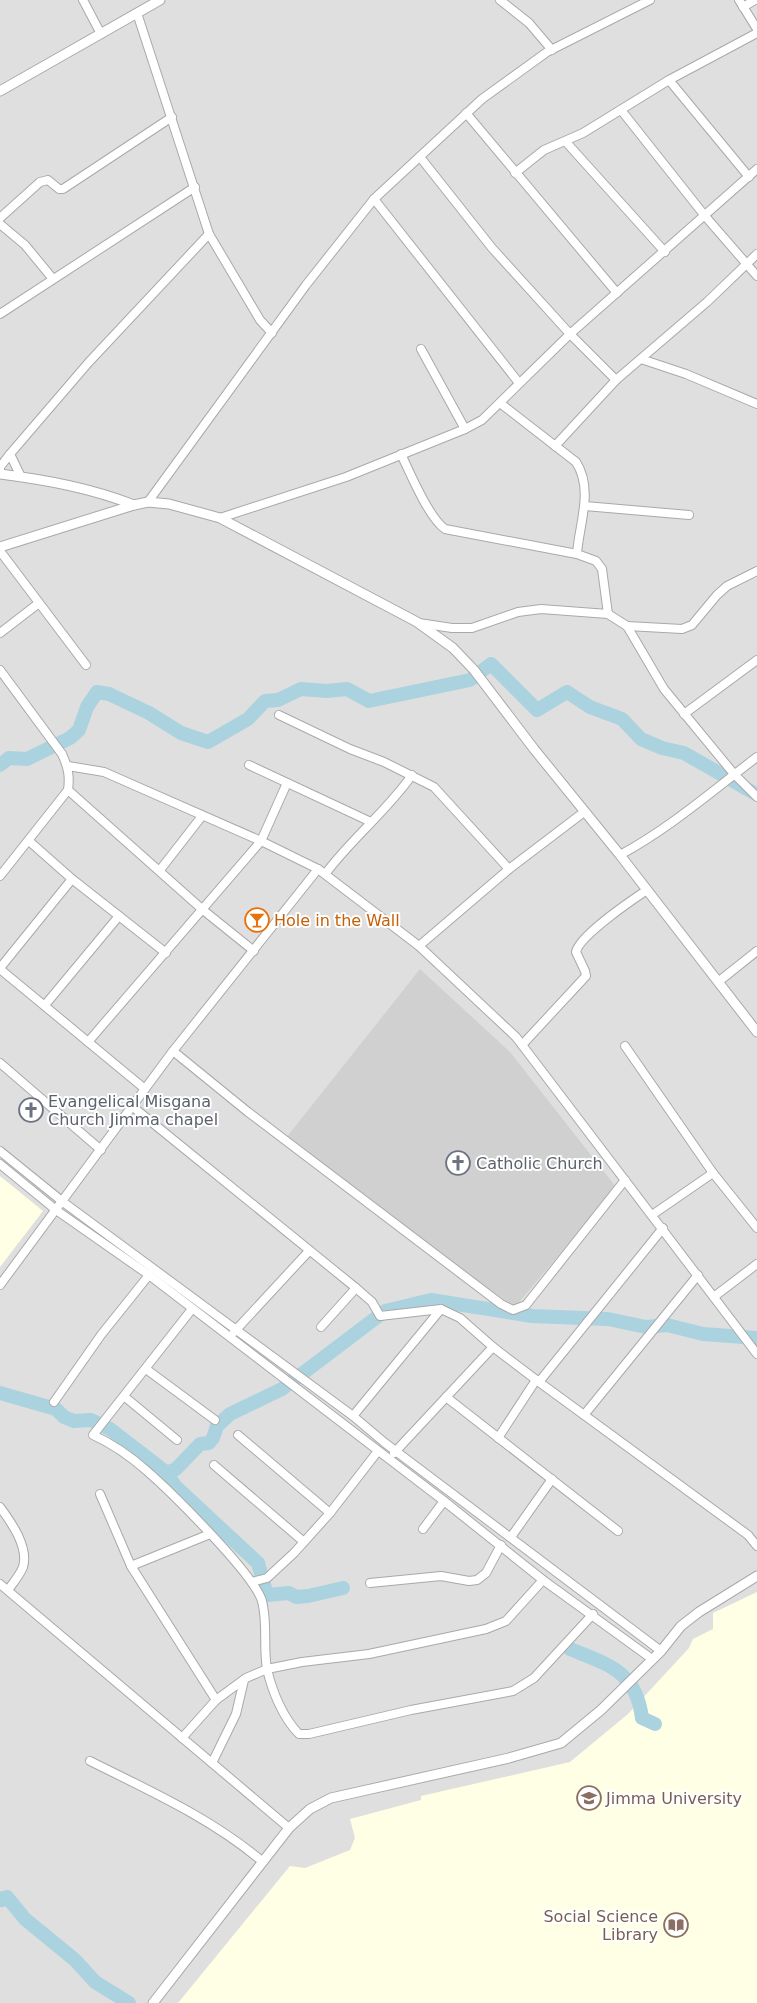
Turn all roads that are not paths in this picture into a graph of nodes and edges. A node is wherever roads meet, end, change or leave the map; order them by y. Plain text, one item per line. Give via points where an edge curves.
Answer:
1 (82, 0) edge
2 (160, 0) edge
3 (500, 0) edge
4 (650, 0) edge
5 (756, 0) edge
6 (741, 3) edge
7 (137, 13) junction
8 (757, 29) edge
9 (757, 32) edge
10 (101, 34) junction
11 (552, 50) junction
12 (669, 80) junction
13 (0, 91) edge
14 (621, 110) junction
15 (466, 113) junction
16 (172, 117) junction
17 (566, 142) junction
18 (420, 157) junction
19 (757, 169) edge
20 (515, 173) junction
21 (749, 177) junction
22 (195, 187) junction
23 (374, 200) junction
24 (705, 216) junction
25 (0, 218) edge
26 (0, 224) edge
27 (209, 234) junction
28 (665, 252) junction
29 (757, 254) edge
30 (747, 263) junction
31 (757, 276) edge
32 (53, 279) junction
33 (618, 293) junction
34 (0, 314) edge
35 (272, 333) junction
36 (570, 334) junction
37 (421, 349) dead end
38 (641, 359) junction
39 (616, 380) junction
40 (519, 383) junction
41 (500, 403) junction
42 (757, 404) edge
43 (465, 429) junction
44 (556, 446) junction
45 (10, 454) junction
46 (400, 454) junction
47 (0, 467) edge
48 (0, 473) edge
49 (21, 477) junction
50 (148, 502) junction
51 (134, 505) junction
52 (585, 506) junction
53 (689, 515) dead end
54 (220, 518) junction
55 (0, 547) edge
56 (0, 551) edge
57 (577, 554) junction
58 (757, 570) edge
59 (39, 603) junction
60 (608, 614) junction
61 (417, 622) junction
62 (627, 626) junction
63 (0, 633) edge
64 (757, 660) edge
65 (86, 665) dead end
66 (0, 670) edge
67 (684, 714) junction
68 (279, 715) dead end
69 (757, 758) edge
70 (249, 765) dead end
71 (68, 766) junction
72 (734, 774) junction
73 (412, 775) junction
74 (286, 783) junction
75 (68, 790) junction
76 (757, 797) edge
77 (584, 812) junction
78 (202, 816) junction
79 (371, 822) junction
80 (29, 841) junction
81 (261, 841) junction
82 (620, 855) junction
83 (509, 869) junction
84 (160, 870) junction
85 (322, 871) junction
86 (0, 876) edge
87 (72, 879) junction
88 (646, 890) junction
89 (203, 910) junction
90 (119, 916) junction
91 (419, 946) junction
92 (254, 951) junction
93 (757, 951) edge
94 (166, 953) junction
95 (0, 968) edge
96 (718, 982) junction
97 (45, 1005) junction
98 (757, 1032) edge
99 (88, 1042) junction
100 (522, 1045) junction
101 (625, 1046) dead end
102 (173, 1051) junction
103 (0, 1064) edge
104 (145, 1089) junction
105 (133, 1107) junction
106 (101, 1150) junction
107 (0, 1151) edge
108 (0, 1164) edge
109 (714, 1173) junction
110 (625, 1180) junction
111 (63, 1202) junction
112 (56, 1210) junction
113 (652, 1215) junction
114 (663, 1228) junction
115 (757, 1228) edge
116 (308, 1251) junction
117 (757, 1264) edge
118 (698, 1275) junction
119 (149, 1276) junction
120 (0, 1285) edge
121 (356, 1288) junction
122 (715, 1296) junction
123 (192, 1309) junction
124 (441, 1309) junction
125 (321, 1327) dead end
126 (236, 1330) junction
127 (230, 1338) junction
128 (493, 1346) junction
129 (757, 1354) edge
130 (146, 1369) junction
131 (538, 1381) junction
132 (125, 1397) junction
133 (446, 1397) junction
134 (54, 1402) dead end
135 (353, 1416) junction
136 (584, 1416) junction
137 (214, 1420) dead end
138 (238, 1435) dead end
139 (498, 1438) junction
140 (178, 1440) dead end
141 (378, 1451) junction
142 (396, 1451) junction
143 (390, 1460) junction
144 (214, 1465) dead end
145 (552, 1479) junction
146 (100, 1494) dead end
147 (444, 1501) junction
148 (0, 1507) edge
149 (330, 1513) junction
150 (422, 1529) dead end
151 (618, 1531) dead end
152 (210, 1534) junction
153 (510, 1537) junction
154 (304, 1542) junction
155 (501, 1545) junction
156 (757, 1546) edge
157 (131, 1566) junction
158 (757, 1576) edge
159 (543, 1580) junction
160 (252, 1582) junction
161 (370, 1583) dead end
162 (0, 1584) edge
163 (8, 1590) junction
164 (593, 1614) junction
165 (661, 1651) junction
166 (651, 1660) junction
167 (267, 1669) junction
168 (244, 1680) junction
169 (216, 1700) junction
170 (182, 1738) junction
171 (90, 1761) dead end
172 (212, 1763) junction
173 (289, 1828) junction
174 (263, 1862) junction
175 (153, 2003) edge

1 - 10 street
2 - 7 street
3 - 11 street via 528,23
4 - 11 street
5 - 6 street
6 - 8 street
7 - 10 street
7 - 16 street
9 - 12 street
10 - 13 street
11 - 15 street
12 - 14 street
12 - 21 street
14 - 17 street
14 - 24 street
15 - 18 street
15 - 20 street
16 - 22 street
16 - 25 street via 63,189 48,180 40,182
17 - 20 street via 544,150
17 - 28 street
18 - 23 street
18 - 36 street via 492,248
19 - 21 street
20 - 33 street
21 - 24 street
22 - 27 street
22 - 32 street
23 - 35 street
23 - 40 street
24 - 28 street
24 - 30 street
26 - 32 street via 25,245
27 - 35 street via 260,320
27 - 45 street via 89,362
28 - 33 street
29 - 30 street
30 - 31 street
30 - 38 street
32 - 34 street
33 - 36 street
35 - 50 street
36 - 39 street
36 - 40 street
37 - 43 street
38 - 39 street
38 - 42 street
39 - 44 street
40 - 41 street
41 - 43 street via 482,420
41 - 44 street
43 - 46 street
44 - 52 street via 581,470
45 - 47 street
45 - 49 street
46 - 54 street via 346,477
46 - 57 street via 438,523 445,529
47 - 48 street
48 - 49 street
49 - 51 street via 74,485
50 - 51 street
50 - 54 street via 169,504
51 - 55 street
52 - 53 street
52 - 57 street
54 - 61 street
56 - 59 street
57 - 60 street via 596,561 602,569
58 - 62 street via 727,586 692,625 682,629
59 - 63 street
59 - 65 street
60 - 61 street via 541,609 518,612 472,628
60 - 62 street
61 - 77 street via 453,648 474,670
62 - 67 street via 664,689
64 - 67 street
66 - 71 street
67 - 72 street
68 - 73 street
69 - 72 street
70 - 74 street
71 - 75 street
71 - 78 street via 104,772
72 - 76 street
72 - 82 street via 679,819
73 - 79 street via 397,796
73 - 83 street via 434,787 448,800
74 - 79 street
74 - 81 street
75 - 80 street
75 - 84 street
77 - 82 street
77 - 83 street
78 - 81 street
78 - 84 street
79 - 85 street
80 - 86 street
80 - 87 street
81 - 85 street
81 - 89 street
82 - 88 street
83 - 91 street
84 - 89 street
85 - 91 street
85 - 92 street
87 - 90 street
87 - 95 street
88 - 96 street
88 - 100 street via 605,920 579,945 576,952 586,976
89 - 92 street
89 - 94 street
90 - 94 street
90 - 97 street
91 - 100 street via 495,1015
92 - 102 street
93 - 96 street
94 - 99 street
95 - 97 street
96 - 98 street
97 - 99 street
99 - 104 street
100 - 110 street
101 - 109 street
102 - 104 street
102 - 110 street via 321,1169 513,1310 526,1305
103 - 106 street
104 - 105 street
105 - 106 street
105 - 116 street
106 - 111 street
107 - 111 street
108 - 112 street
109 - 113 street
109 - 115 street
110 - 113 street
111 - 112 street
111 - 126 street
112 - 119 street
112 - 120 street
113 - 114 street
114 - 118 street
114 - 131 street
116 - 121 street
116 - 126 street
117 - 122 street
118 - 122 street
118 - 136 street
119 - 123 street
119 - 134 street
121 - 124 street via 372,1302 380,1316
121 - 125 street
122 - 129 street
123 - 127 street
123 - 130 street
124 - 128 street via 460,1318
124 - 135 street
126 - 127 street
126 - 135 street
127 - 141 street
128 - 131 street
128 - 133 street
130 - 132 street
130 - 137 street
131 - 136 street
131 - 139 street
132 - 140 street
132 - 152 street via 93,1435 111,1443 147,1471
133 - 139 street
133 - 142 street
135 - 142 street
136 - 156 street via 748,1535
138 - 149 street
139 - 145 street
141 - 143 street
141 - 149 street
142 - 143 street
142 - 153 street
143 - 147 street
144 - 154 street
145 - 151 street
145 - 153 street
146 - 157 street
147 - 150 street
147 - 155 street
148 - 163 street via 20,1541 24,1558 23,1567
149 - 154 street
152 - 157 street
152 - 160 street
153 - 165 street
154 - 160 street via 267,1578
155 - 159 street
155 - 161 street via 486,1573 477,1580 441,1576
157 - 169 street
158 - 165 street via 681,1626
159 - 164 street
159 - 167 street via 506,1621 486,1629 369,1654
160 - 167 street via 262,1606
162 - 163 street
163 - 170 street
164 - 166 street
164 - 167 street via 534,1678 513,1691 309,1734 299,1734 289,1724
165 - 166 street
166 - 173 street via 561,1743 331,1798 310,1809
167 - 168 street
168 - 169 street
168 - 172 street via 236,1714
169 - 170 street
170 - 172 street
171 - 174 street via 184,1808 239,1842
172 - 173 street
173 - 174 street
174 - 175 street

